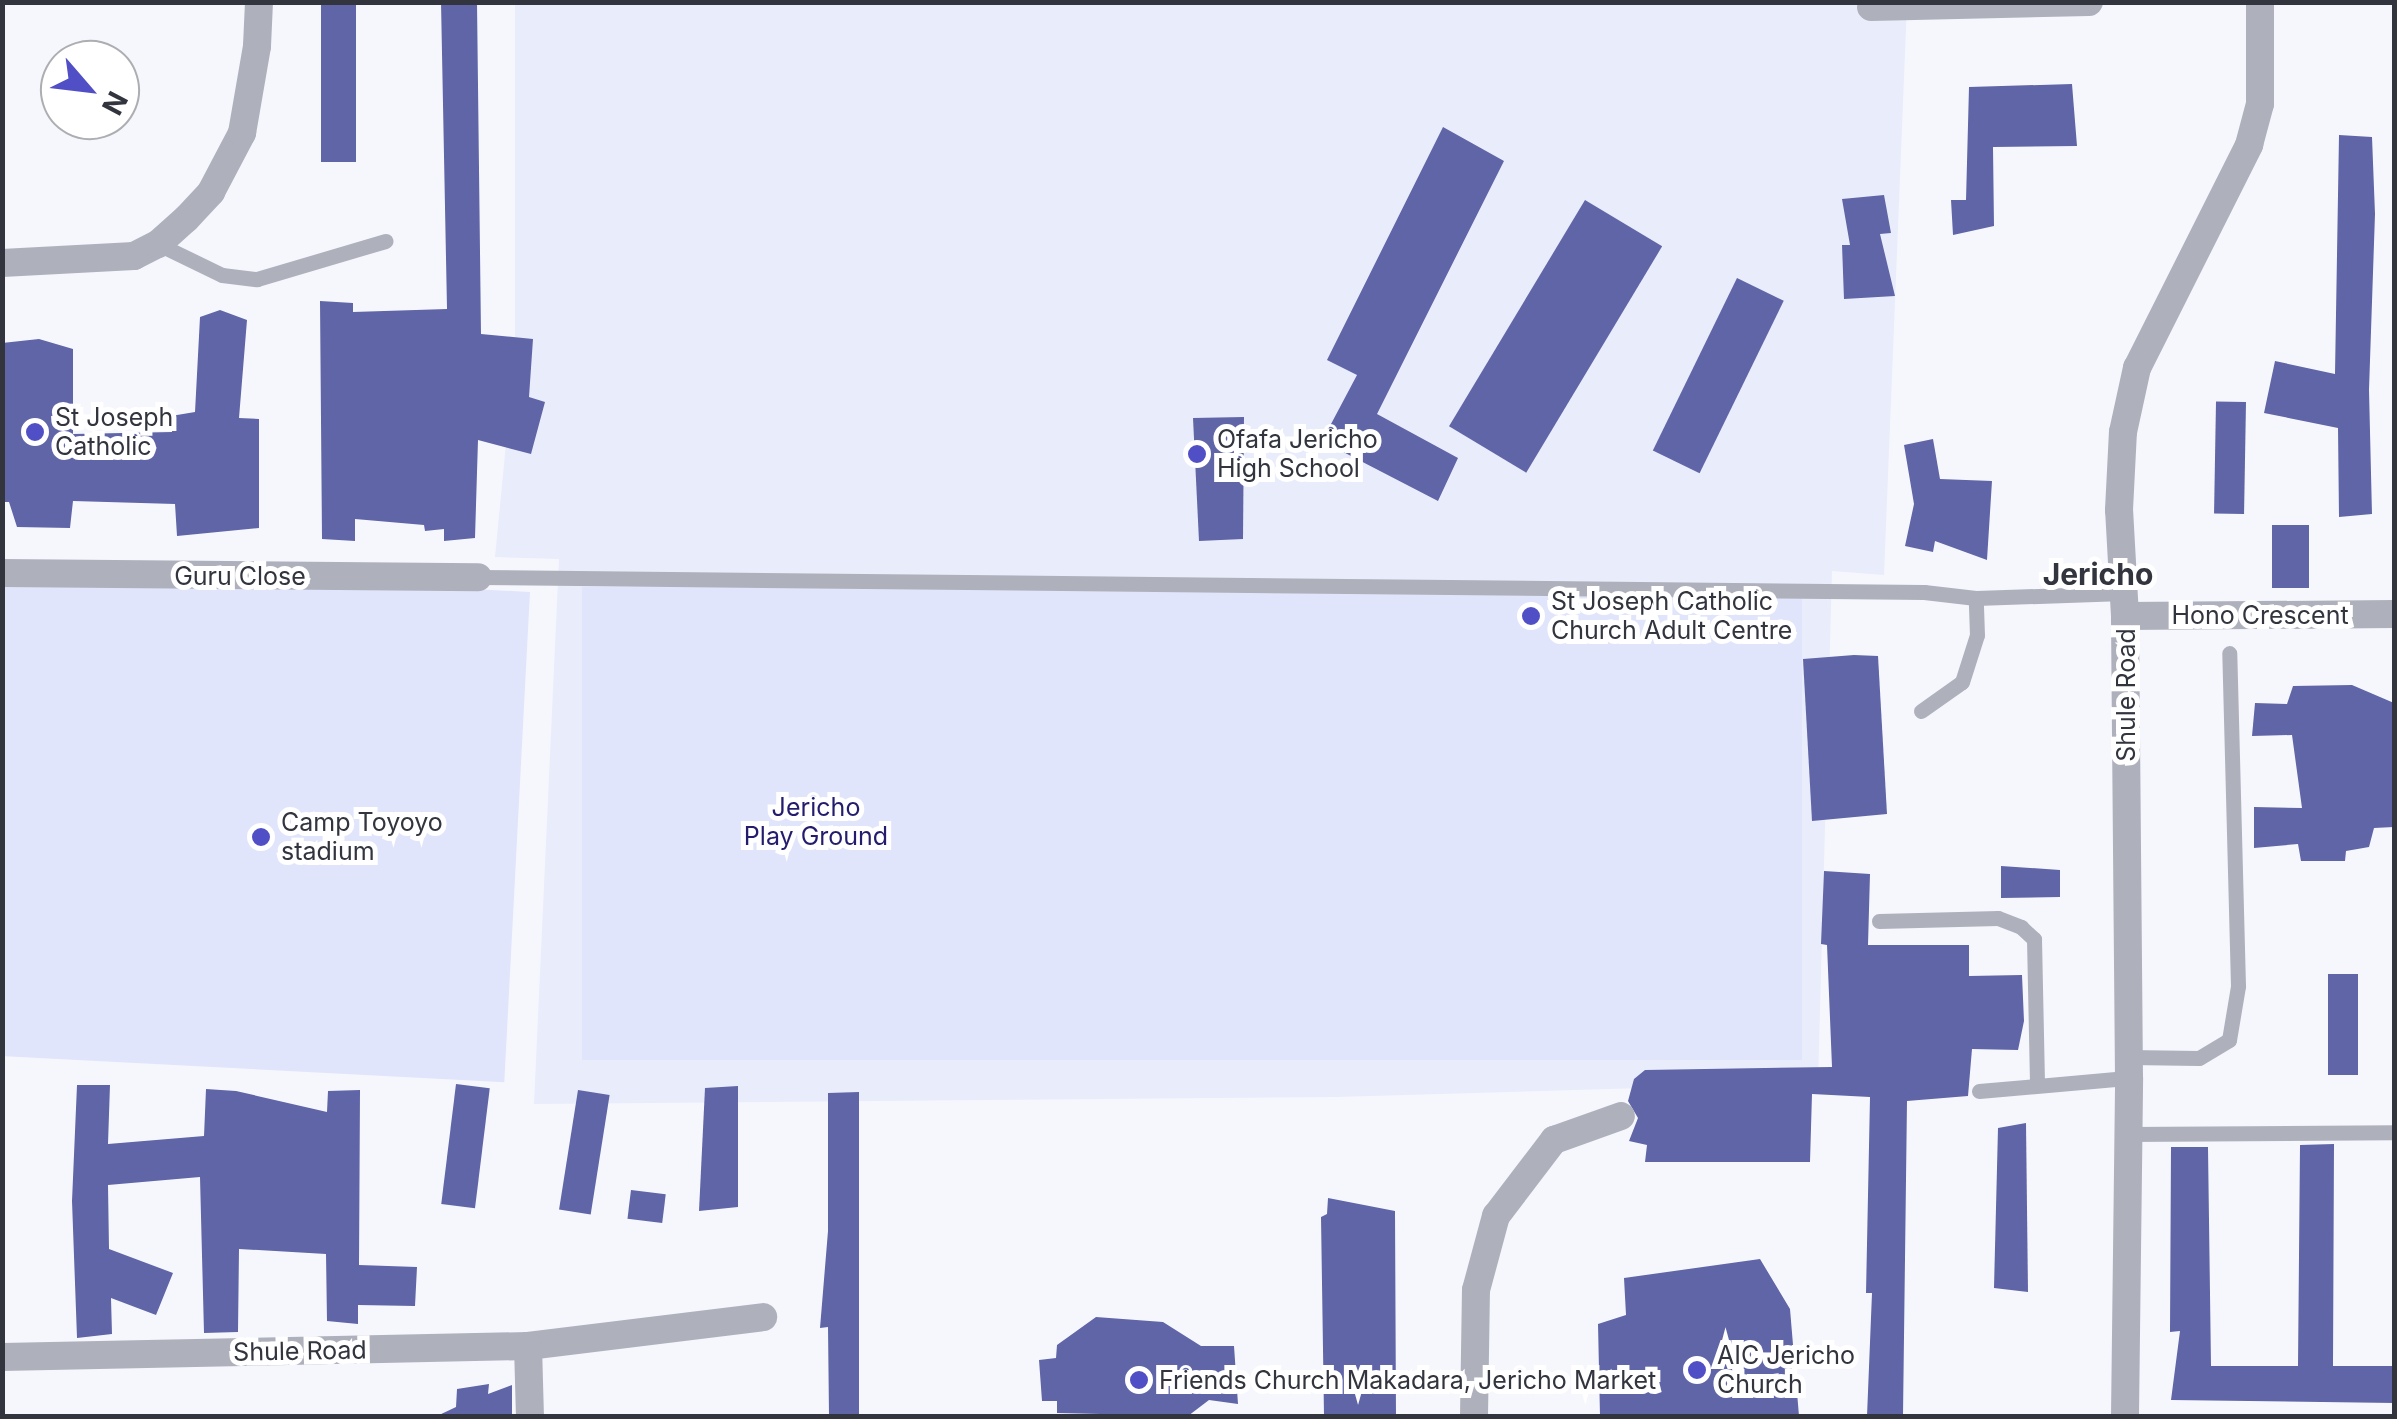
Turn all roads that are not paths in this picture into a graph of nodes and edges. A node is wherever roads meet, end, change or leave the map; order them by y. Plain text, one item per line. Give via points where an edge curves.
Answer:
1 (259, 2) edge
2 (2089, 2) edge
3 (2260, 2) edge
4 (1871, 8) dead end
5 (385, 241) dead end
6 (158, 244) junction
7 (2, 263) edge
8 (2, 573) edge
9 (478, 577) joint
10 (1976, 598) junction
11 (2125, 605) junction
12 (2394, 614) edge
13 (2229, 653) dead end
14 (1921, 711) dead end
15 (1879, 921) dead end
16 (2129, 1068) junction
17 (2037, 1084) junction
18 (1979, 1091) dead end
19 (1621, 1116) dead end
20 (2394, 1132) edge
21 (2128, 1134) junction
22 (763, 1317) dead end
23 (528, 1346) junction
24 (2, 1357) edge
25 (530, 1416) edge
26 (1474, 1416) edge
27 (2124, 1416) edge

1 - 6 street via 242,133 211,192
2 - 4 street
3 - 11 street, Shule Road via 2260,104 2248,145 2136,368 2119,510
5 - 6 lane via 256,279 222,276
6 - 7 street via 134,256
8 - 9 street, Guru Close
9 - 10 lane via 1924,592
10 - 11 lane
10 - 14 lane via 1978,635 1962,682
11 - 12 street, Hono Crescent
11 - 16 street, Shule Road
13 - 16 lane via 2238,986 2230,1040 2199,1058
15 - 17 lane via 1998,918 2034,939
16 - 17 lane
16 - 21 street, Shule Road
17 - 18 lane
19 - 26 street via 1554,1140 1496,1216 1476,1290
20 - 21 lane
21 - 27 street, Shule Road
22 - 23 street, Shule Road
23 - 24 street, Shule Road
23 - 25 street

